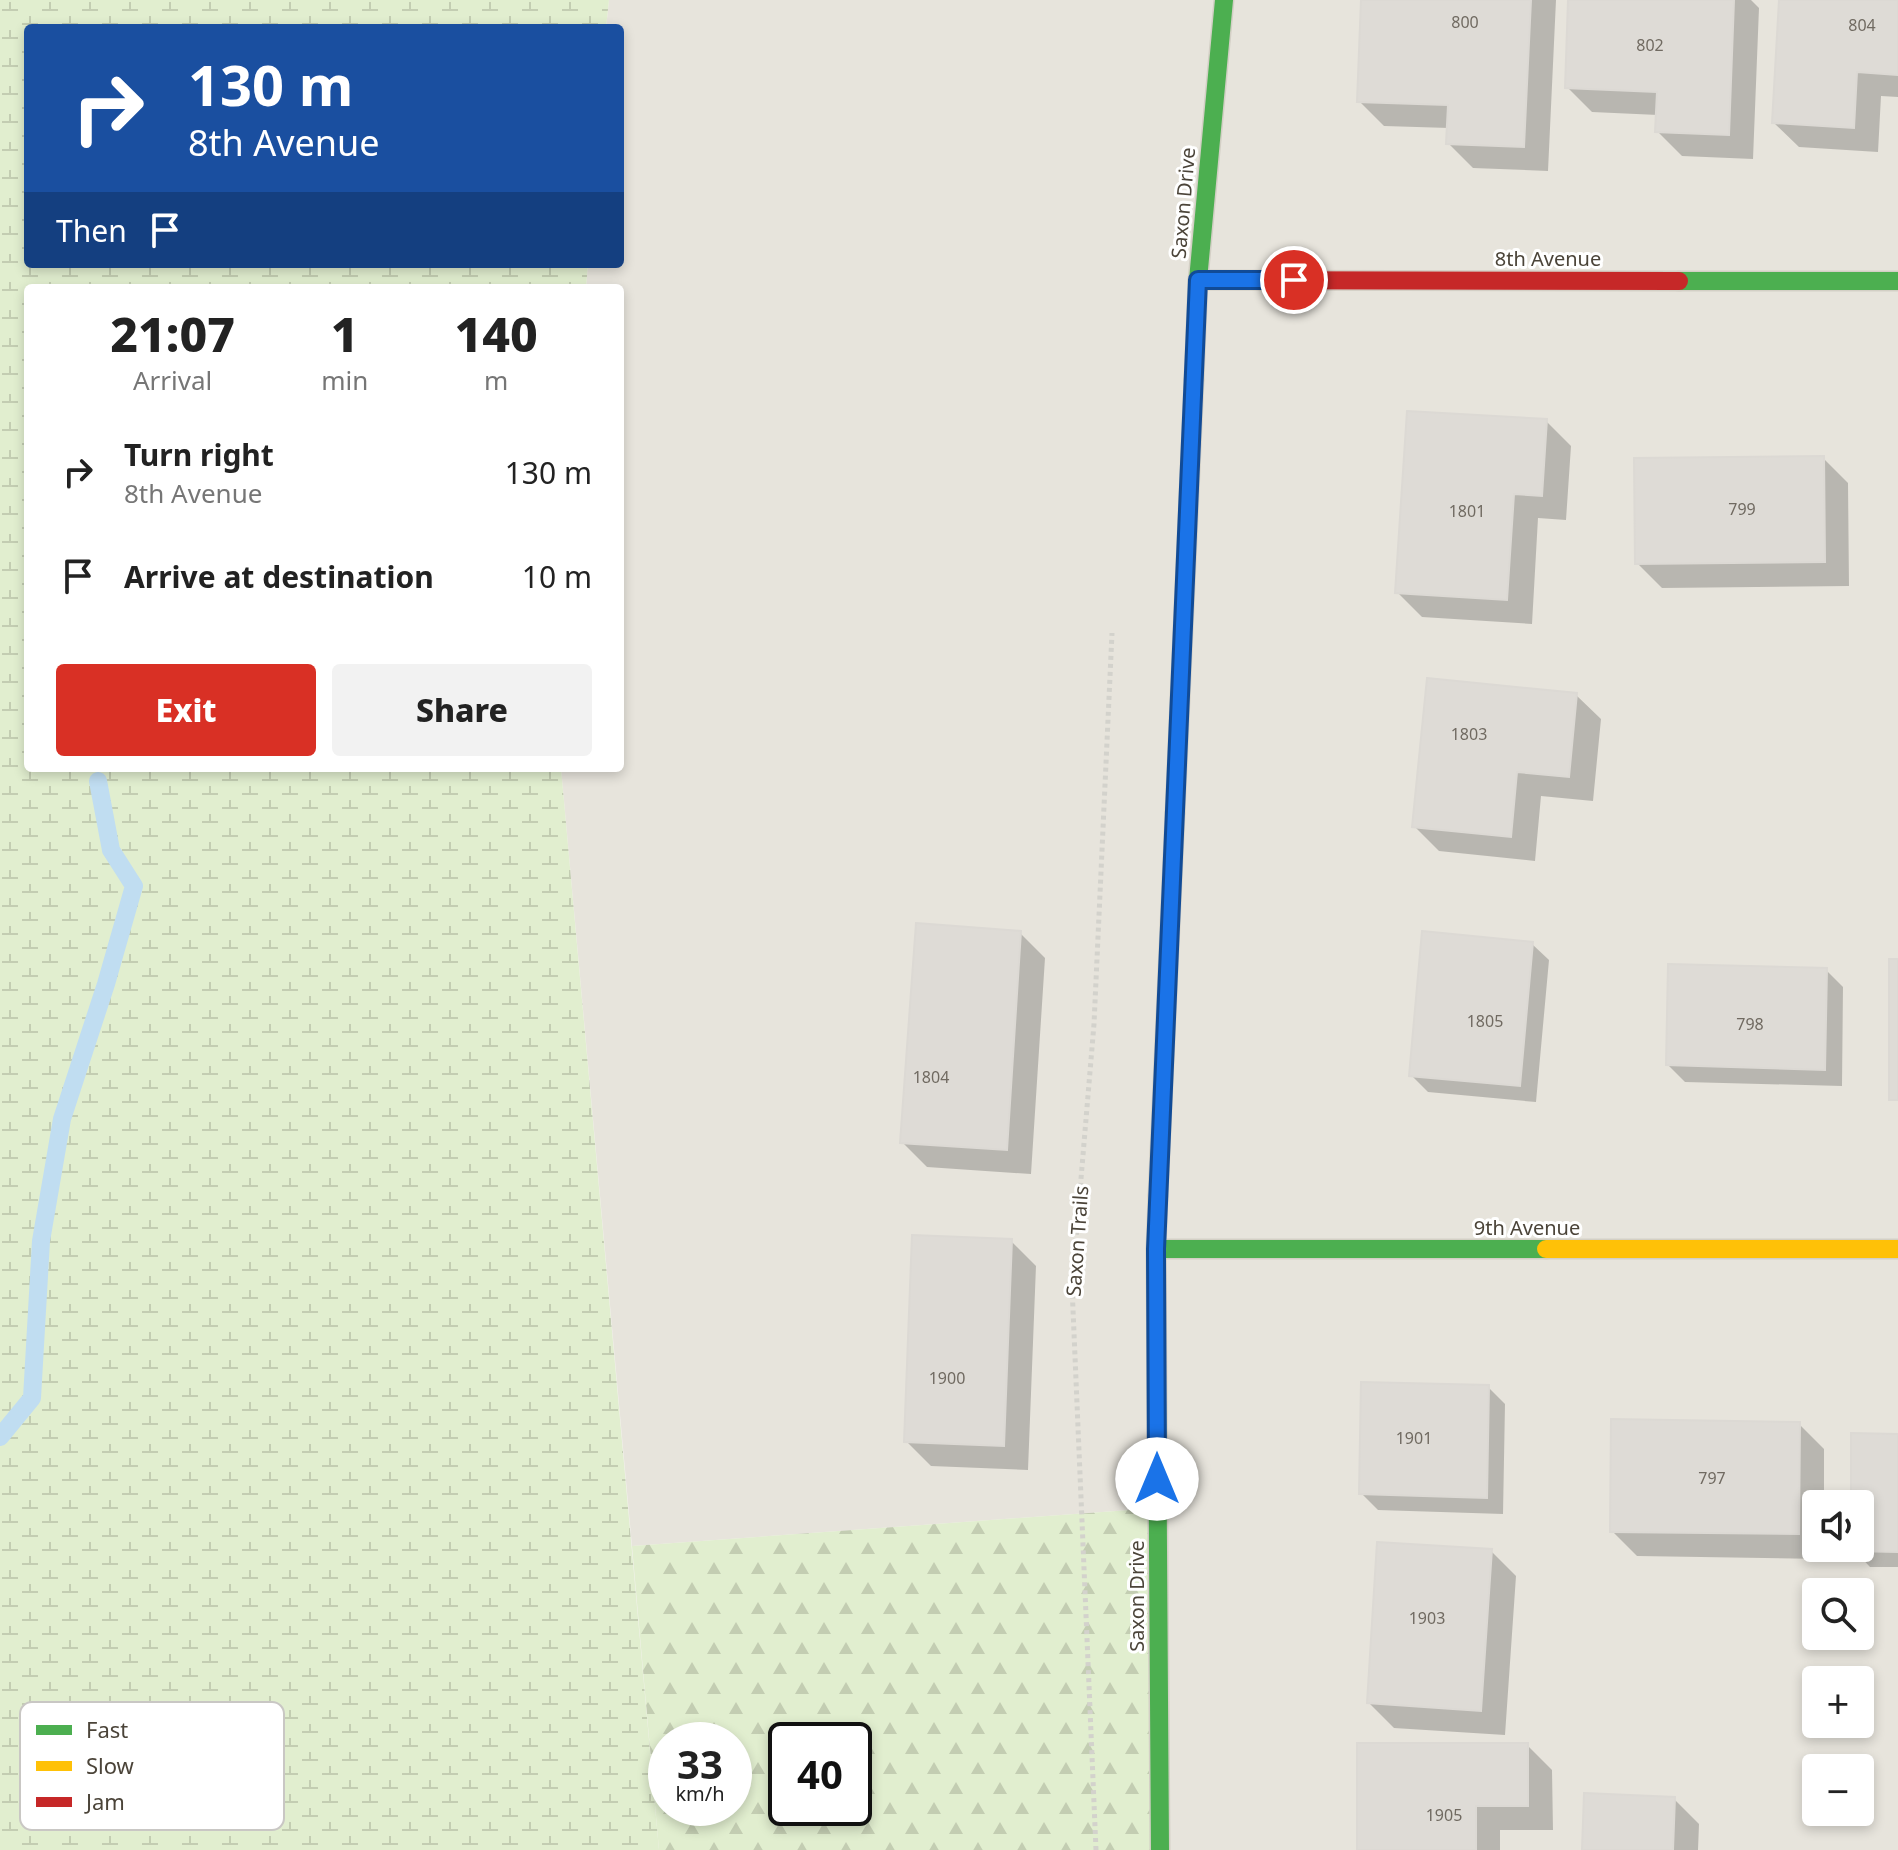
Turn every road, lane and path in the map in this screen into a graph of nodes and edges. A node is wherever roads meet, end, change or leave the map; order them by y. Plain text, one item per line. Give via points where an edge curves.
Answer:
1 (1224, 0) edge
2 (1198, 280) junction
3 (1898, 281) edge
4 (1112, 633) dead end
5 (1156, 1249) junction
6 (1898, 1249) edge
7 (1096, 1850) edge
8 (1160, 1850) edge

1 - 2 street, Saxon Drive
2 - 3 street, 8th Avenue
2 - 5 street, Saxon Drive
4 - 7 path, Saxon Trails via 1094,1024 1072,1286
5 - 6 street, 9th Avenue
5 - 8 street, Saxon Drive

